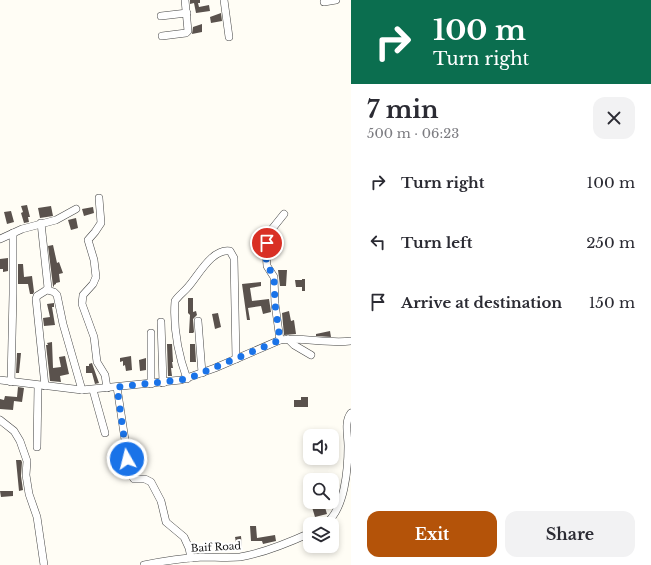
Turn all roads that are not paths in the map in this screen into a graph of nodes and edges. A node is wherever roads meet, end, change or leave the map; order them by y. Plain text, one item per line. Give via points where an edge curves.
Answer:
1 (185, 0) edge
2 (224, 0) edge
3 (336, 0) edge
4 (324, 2) dead end
5 (187, 13) junction
6 (161, 16) dead end
7 (162, 36) dead end
8 (229, 37) dead end
9 (99, 198) dead end
10 (76, 209) dead end
11 (284, 214) dead end
12 (41, 223) junction
13 (13, 233) junction
14 (0, 239) edge
15 (47, 290) junction
16 (198, 321) dead end
17 (161, 322) dead end
18 (151, 333) dead end
19 (288, 339) junction
20 (280, 340) junction
21 (351, 341) edge
22 (311, 355) dead end
23 (236, 358) junction
24 (202, 373) junction
25 (187, 379) junction
26 (0, 380) edge
27 (11, 382) junction
28 (163, 383) junction
29 (151, 384) junction
30 (42, 386) junction
31 (117, 387) junction
32 (107, 388) junction
33 (82, 390) junction
34 (93, 390) junction
35 (351, 413) edge
36 (0, 420) edge
37 (104, 433) dead end
38 (37, 447) dead end
39 (333, 517) edge
40 (303, 536) edge
41 (191, 558) junction
42 (220, 558) junction
43 (174, 563) edge
44 (44, 565) edge
45 (144, 565) edge
46 (225, 565) edge

1 - 5 street
2 - 8 street
3 - 4 street
5 - 6 street
5 - 7 street via 188,32
9 - 32 street via 101,223 88,240 96,277 83,295 82,304 94,337 98,362 105,375
10 - 12 street via 56,220
11 - 20 street via 272,229 267,243 266,258 266,266 274,277
12 - 13 street
12 - 15 street
13 - 14 street
13 - 27 street
15 - 30 street via 36,299
15 - 33 street via 57,295
16 - 24 street
17 - 28 street
18 - 29 street
19 - 20 street
19 - 21 street
19 - 22 street
20 - 23 street
23 - 24 street
23 - 25 street via 234,258 230,251 226,251 206,263 175,301 177,344
24 - 25 street
25 - 28 street
26 - 27 street
27 - 30 street
28 - 29 street
29 - 31 street
30 - 33 street
30 - 38 street
31 - 32 street
31 - 41 street via 130,473 134,479 151,482 161,501 166,522 184,537
32 - 34 street
33 - 34 street
34 - 37 street
35 - 39 street via 347,420 348,466 339,506
36 - 44 street via 14,431 27,461 29,494 37,517
40 - 42 street, Baif Road via 251,554
41 - 42 street, Baif Road
41 - 43 street, Baif Road
42 - 46 street
43 - 45 street, Baif Road

